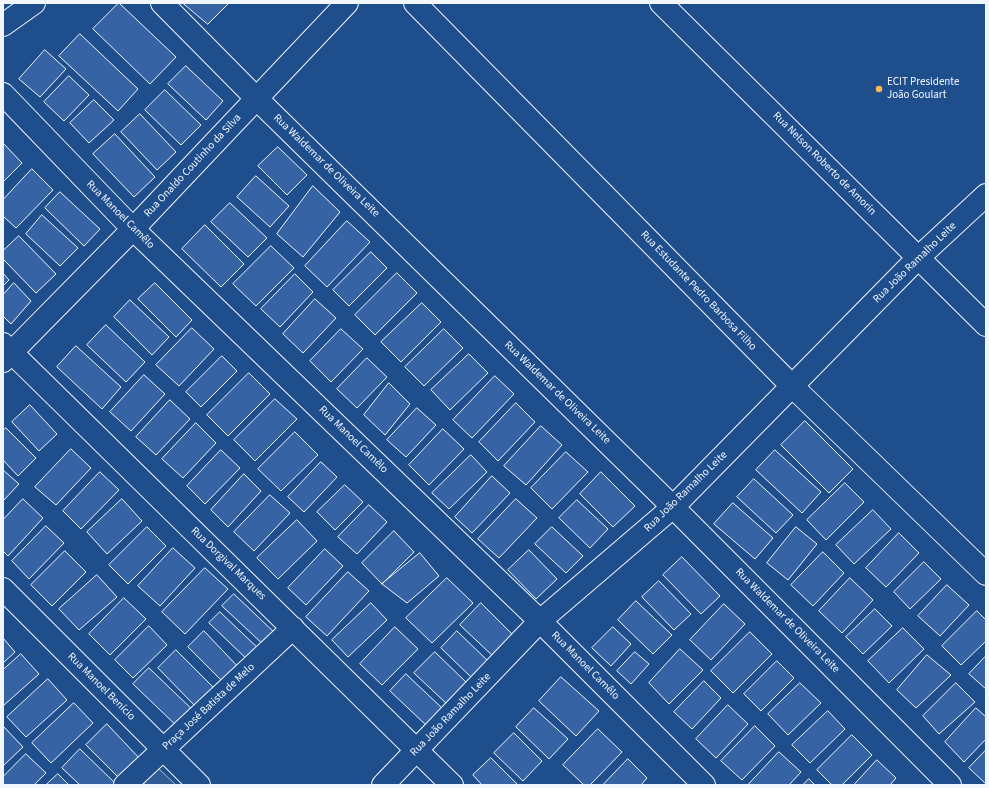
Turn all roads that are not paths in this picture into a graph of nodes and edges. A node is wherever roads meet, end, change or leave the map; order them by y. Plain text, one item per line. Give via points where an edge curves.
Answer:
1 (34, 3) edge
2 (162, 3) edge
3 (347, 3) edge
4 (416, 3) edge
5 (661, 3) edge
6 (3, 25) edge
7 (3, 94) edge
8 (256, 98) junction
9 (986, 195) edge
10 (133, 229) junction
11 (918, 258) junction
12 (986, 325) edge
13 (6, 353) edge
14 (792, 386) junction
15 (673, 507) junction
16 (986, 574) edge
17 (3, 589) edge
18 (540, 622) junction
19 (293, 628) junction
20 (163, 750) junction
21 (418, 750) junction
22 (125, 785) edge
23 (199, 785) edge
24 (383, 785) edge
25 (452, 785) edge
26 (704, 785) edge
27 (950, 785) edge

1 - 6 street
2 - 8 street, Rua Waldemar de Oliveira Leite
3 - 8 street, Rua Onaldo Coutinho da Silva
4 - 14 street, Rua Estudante Pedro Barbosa Filho
5 - 11 street, Rua Nelson Roberto de Amorin
7 - 10 street, Rua Manoel Camêlo
8 - 10 street, Rua Onaldo Coutinho da Silva
8 - 15 street, Rua Waldemar de Oliveira Leite
9 - 11 street, Rua João Ramalho Leite
10 - 13 street, Rua Onaldo Coutinho da Silva
10 - 18 street, Rua Manoel Camêlo
11 - 12 street, Rua Nelson Roberto de Amorin
11 - 14 street, Rua João Ramalho Leite
13 - 19 street, Rua Dorgival Marques
14 - 15 street, Rua João Ramalho Leite
14 - 16 street, Rua Estudante Pedro Barbosa Filho
15 - 18 street, Rua João Ramalho Leite
15 - 27 street, Rua Waldemar de Oliveira Leite
17 - 20 street, Rua Manoel Benício
18 - 21 street, Rua João Ramalho Leite
18 - 26 street, Rua Manoel Camêlo
19 - 20 street, Praça José Batista de Melo
19 - 21 street, Rua Dorgival Marques
20 - 22 street, Praça José Batista de Melo
20 - 23 street, Rua Manoel Benício
21 - 24 street, Rua João Ramalho Leite
21 - 25 street, Rua Dorgival Marques

